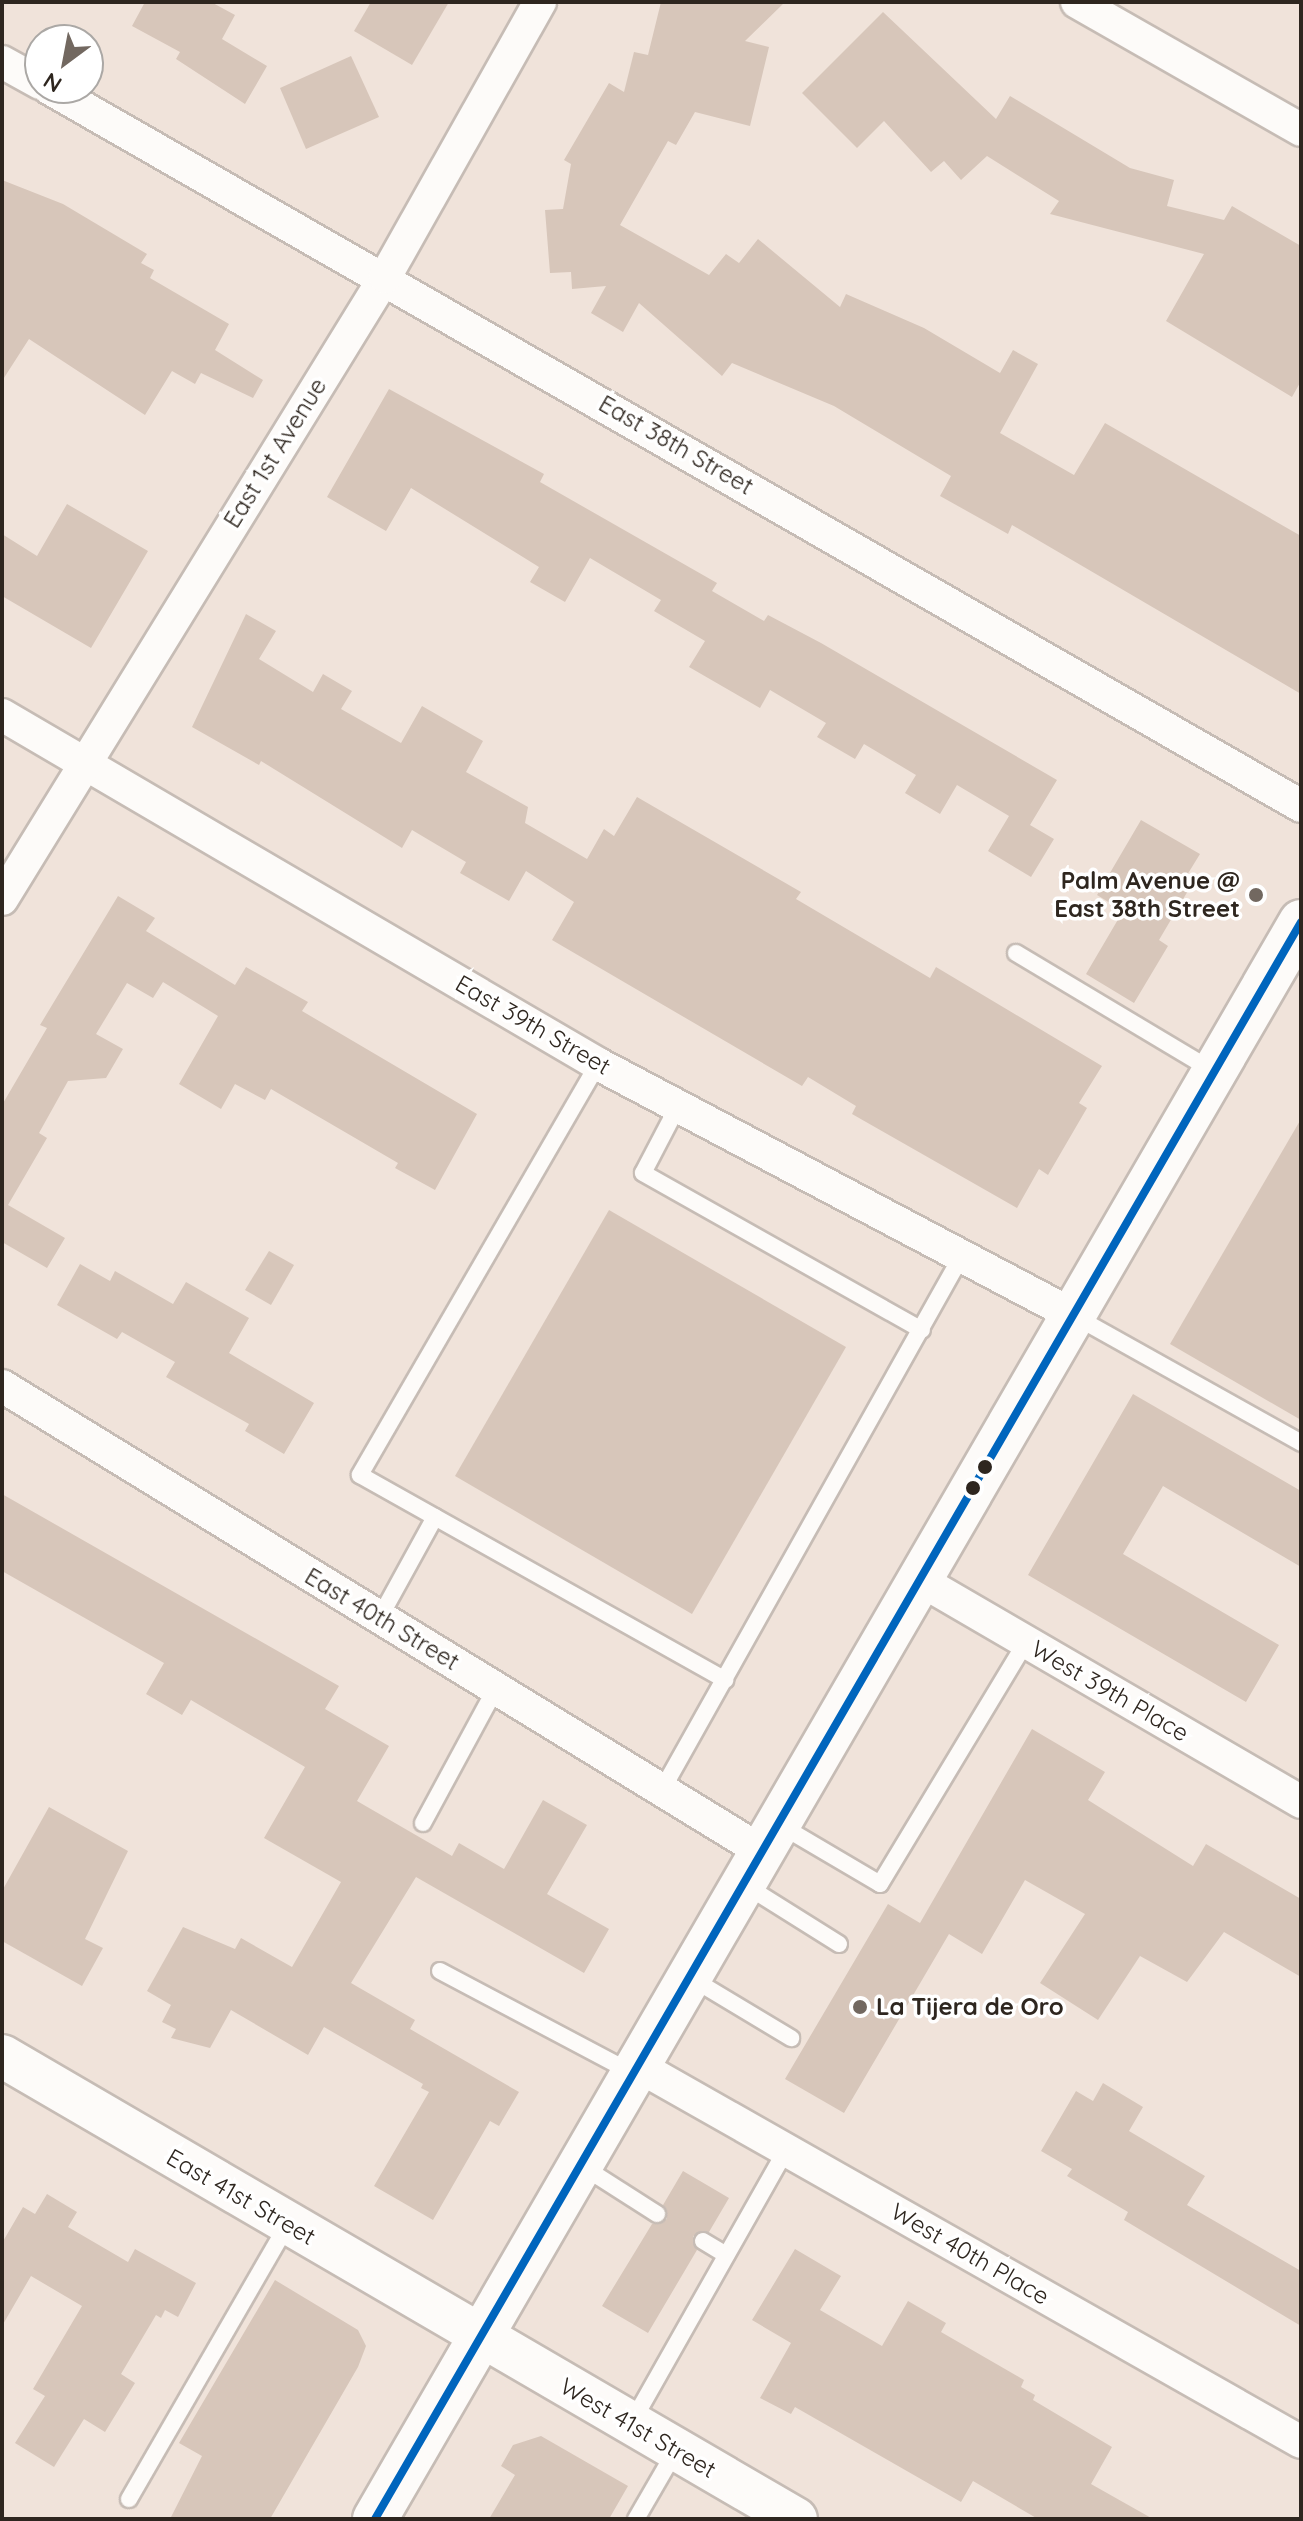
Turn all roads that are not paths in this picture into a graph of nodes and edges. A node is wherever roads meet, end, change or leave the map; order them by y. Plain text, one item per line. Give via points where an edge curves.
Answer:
1 (540, 2) edge
2 (1077, 2) edge
3 (2, 62) edge
4 (24, 74) edge
5 (77, 104) edge
6 (1301, 130) edge
7 (385, 277) junction
8 (2, 715) edge
9 (83, 761) junction
10 (1301, 806) edge
11 (2, 899) edge
12 (1301, 922) edge
13 (1016, 953) dead end
14 (598, 1064) junction
15 (1214, 1071) junction
16 (677, 1108) junction
17 (961, 1257) junction
18 (1075, 1316) junction
19 (922, 1330) junction
20 (2, 1386) edge
21 (1301, 1443) edge
22 (435, 1517) junction
23 (920, 1580) junction
24 (380, 1617) junction
25 (1026, 1642) junction
26 (725, 1680) junction
27 (496, 1688) junction
28 (662, 1790) junction
29 (1301, 1802) edge
30 (423, 1823) dead end
31 (761, 1854) junction
32 (839, 1944) dead end
33 (440, 1971) dead end
34 (690, 1977) junction
35 (791, 2038) dead end
36 (2, 2056) edge
37 (636, 2070) junction
38 (786, 2150) junction
39 (580, 2166) junction
40 (657, 2214) dead end
41 (288, 2224) junction
42 (703, 2241) dead end
43 (726, 2255) junction
44 (480, 2338) junction
45 (631, 2424) junction
46 (1301, 2442) edge
47 (676, 2450) junction
48 (129, 2499) dead end
49 (375, 2519) edge
50 (636, 2519) edge
51 (796, 2519) edge

1 - 7 street, East 1st Avenue
2 - 6 street
3 - 4 street
5 - 7 street, East 38th Street
7 - 9 street, East 1st Avenue
7 - 10 street, East 38th Street
8 - 9 street, East 39th Street
9 - 11 street, East 1st Avenue
9 - 14 street, East 39th Street
12 - 15 main road
13 - 15 lane
14 - 16 street, East 39th Street
14 - 22 lane via 360,1475
15 - 18 main road
16 - 17 street, East 39th Street
16 - 19 lane via 643,1173
17 - 18 street, East 39th Street
17 - 19 lane
18 - 21 lane
18 - 23 main road
19 - 26 lane
20 - 24 street, East 40th Street
22 - 24 lane
22 - 26 lane
23 - 25 street, West 39th Place
23 - 31 main road
24 - 27 street, East 40th Street
25 - 29 street, West 39th Place
25 - 31 lane via 880,1884
26 - 28 lane
27 - 28 street, East 40th Street
27 - 30 lane
28 - 31 street, East 40th Street
31 - 32 lane
31 - 34 main road
33 - 37 lane
34 - 35 lane
34 - 37 main road
36 - 41 street, East 41st Street
37 - 38 street, West 40th Place
37 - 39 main road
38 - 43 lane
38 - 46 street, West 40th Place
39 - 40 lane
39 - 44 main road
41 - 44 street, East 41st Street
41 - 48 lane
42 - 43 lane
43 - 45 lane
44 - 45 street, West 41st Street
44 - 49 main road
45 - 47 street, West 41st Street
47 - 50 lane
47 - 51 street, West 41st Street

